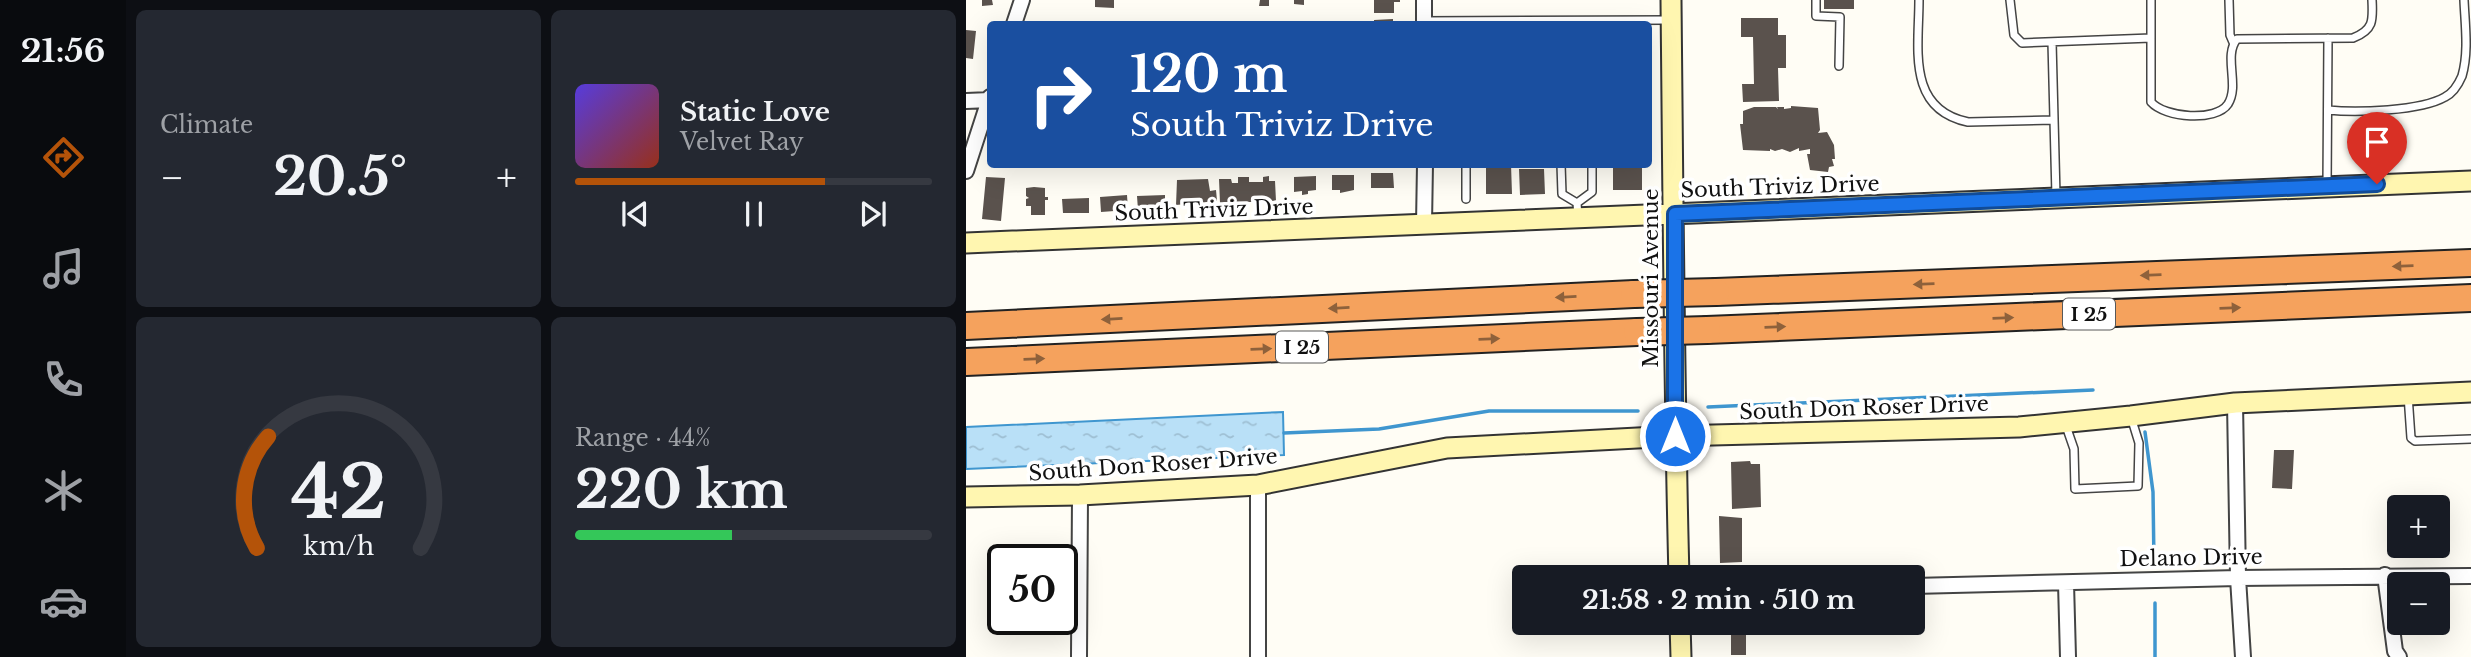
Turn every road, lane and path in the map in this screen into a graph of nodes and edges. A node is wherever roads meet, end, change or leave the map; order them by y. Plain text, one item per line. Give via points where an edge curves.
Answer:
1 (1022, 0) edge
2 (1424, 0) edge
3 (1671, 0) edge
4 (1816, 0) edge
5 (1919, 0) edge
6 (2010, 0) edge
7 (2151, 0) edge
8 (2229, 0) edge
9 (2372, 0) edge
10 (2464, 0) edge
11 (1671, 20) junction
12 (1015, 21) edge
13 (1424, 21) edge
14 (1589, 21) edge
15 (2151, 38) junction
16 (2328, 38) junction
17 (2233, 42) junction
18 (2052, 43) junction
19 (1839, 66) dead end
20 (987, 99) edge
21 (966, 101) edge
22 (987, 108) edge
23 (2328, 110) junction
24 (2054, 120) junction
25 (1425, 168) edge
26 (1466, 168) edge
27 (1561, 168) edge
28 (1592, 168) edge
29 (966, 170) edge
30 (2471, 181) edge
31 (2327, 187) junction
32 (2056, 198) junction
33 (1466, 199) dead end
34 (1577, 210) junction
35 (1675, 214) junction
36 (1424, 224) junction
37 (966, 243) edge
38 (2471, 263) edge
39 (2471, 298) edge
40 (966, 324) edge
41 (966, 362) edge
42 (2471, 392) edge
43 (2408, 395) junction
44 (2235, 402) junction
45 (2131, 416) junction
46 (2065, 422) junction
47 (1675, 436) junction
48 (2471, 439) edge
49 (1258, 485) junction
50 (1080, 495) junction
51 (966, 497) edge
52 (1679, 565) edge
53 (2385, 575) junction
54 (2471, 576) edge
55 (2238, 578) junction
56 (2066, 583) junction
57 (1925, 586) edge
58 (1680, 635) edge
59 (1079, 657) edge
60 (1258, 657) edge
61 (1681, 657) edge
62 (2068, 657) edge
63 (2243, 657) edge
64 (2399, 657) edge

1 - 12 street
2 - 13 street
3 - 11 street, Missouri Avenue
4 - 19 lane via 1816,16 1840,17
5 - 24 lane via 1919,75 1924,92 1940,110 1968,122
6 - 18 lane via 2015,38 2022,43
7 - 15 lane
8 - 17 lane
9 - 16 lane via 2372,18 2364,34
10 - 23 lane via 2462,72 2450,93 2403,108
11 - 14 lane
11 - 35 street, Missouri Avenue
15 - 17 lane via 2151,102 2169,114 2191,116 2217,113 2228,103
15 - 18 lane
16 - 17 lane via 2237,38
16 - 23 lane
18 - 24 lane
20 - 21 street
22 - 29 street
23 - 31 lane
24 - 32 lane
25 - 36 street
26 - 33 lane
27 - 34 lane via 1562,194
28 - 34 lane via 1592,192
30 - 31 street, South Triviz Drive
31 - 32 street, South Triviz Drive
32 - 35 street, South Triviz Drive
34 - 35 street, South Triviz Drive
34 - 36 street, South Triviz Drive
35 - 47 street, Missouri Avenue
36 - 37 street, South Triviz Drive
38 -> 40 highway, I 25, bridge
41 -> 39 highway, I 25, bridge
42 - 43 street, South Don Roser Drive
43 - 44 street, South Don Roser Drive
43 - 48 lane via 2411,438 2415,441
44 - 45 street, South Don Roser Drive
44 - 55 street
45 - 46 street, South Don Roser Drive
45 - 46 lane via 2139,443 2138,486 2075,489 2074,449
46 - 47 street, South Don Roser Drive
47 - 49 street, South Don Roser Drive via 1447,448
47 - 52 street, Missouri Avenue
49 - 50 street, South Don Roser Drive
49 - 60 street
50 - 51 street, South Don Roser Drive
50 - 59 street
53 - 54 street, Delano Drive
53 - 55 street, Delano Drive
53 - 64 street
55 - 56 street, Delano Drive
55 - 63 street
56 - 57 street, Delano Drive
56 - 62 street
58 - 61 street

